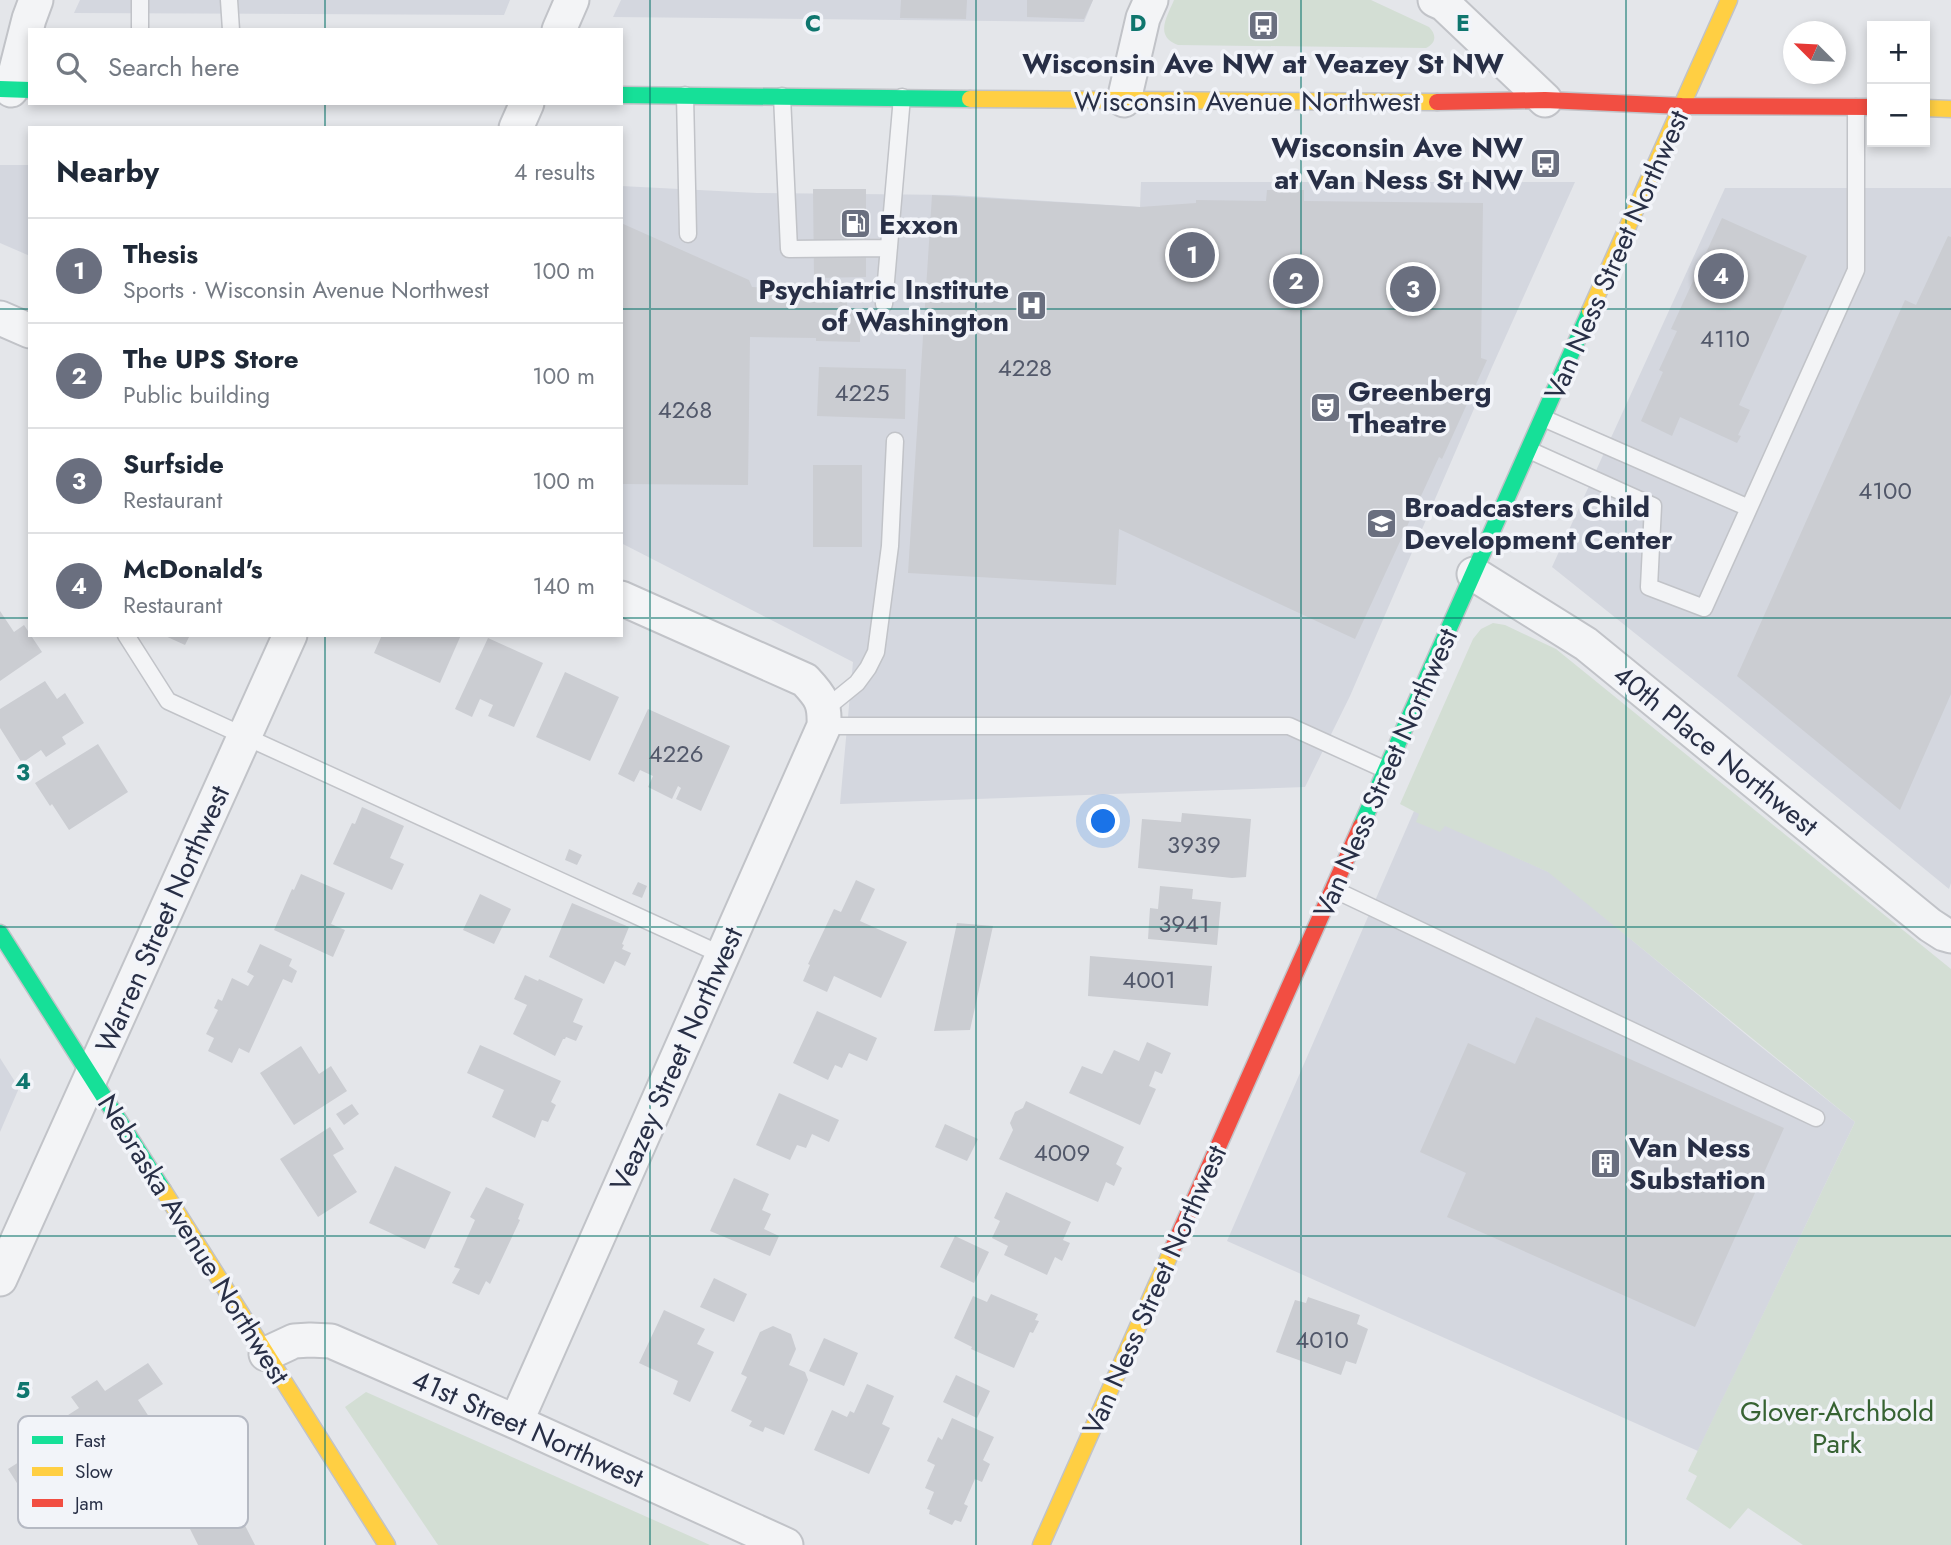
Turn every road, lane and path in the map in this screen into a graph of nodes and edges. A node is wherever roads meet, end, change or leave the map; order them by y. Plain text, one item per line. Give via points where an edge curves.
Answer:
1 (36, 0) edge
2 (140, 0) edge
3 (229, 0) edge
4 (572, 0) edge
5 (1151, 0) edge
6 (1435, 0) edge
7 (1729, 0) edge
8 (140, 28) edge
9 (232, 28) edge
10 (560, 28) edge
11 (14, 90) edge
12 (623, 95) edge
13 (685, 95) junction
14 (782, 96) junction
15 (902, 97) junction
16 (1124, 100) junction
17 (1545, 100) junction
18 (526, 105) edge
19 (1682, 106) junction
20 (1864, 107) edge
21 (1930, 108) edge
22 (1951, 108) edge
23 (517, 126) edge
24 (688, 234) dead end
25 (889, 248) junction
26 (884, 304) dead end
27 (0, 318) edge
28 (28, 330) edge
29 (1543, 418) junction
30 (895, 441) dead end
31 (1529, 450) junction
32 (1749, 508) junction
33 (1474, 574) junction
34 (623, 599) edge
35 (127, 637) edge
36 (289, 637) edge
37 (823, 710) junction
38 (245, 735) junction
39 (1387, 770) junction
40 (1333, 889) junction
41 (0, 933) edge
42 (1951, 936) edge
43 (722, 956) junction
44 (91, 1077) junction
45 (1816, 1118) dead end
46 (0, 1279) edge
47 (266, 1354) junction
48 (516, 1422) junction
49 (387, 1545) edge
50 (786, 1545) edge
51 (1041, 1545) edge

1 - 11 street
2 - 8 lane
3 - 9 lane
4 - 10 street
5 - 16 street
6 - 17 street
7 - 19 main road, Van Ness Street Northwest
12 - 13 main road, Wisconsin Avenue Northwest
13 - 14 main road, Wisconsin Avenue Northwest
13 - 24 lane
14 - 15 main road, Wisconsin Avenue Northwest
14 - 25 lane via 789,249
15 - 16 main road, Wisconsin Avenue Northwest
15 - 25 lane
16 - 17 main road, Wisconsin Avenue Northwest
17 - 19 main road, Wisconsin Avenue Northwest
18 - 23 street
19 - 20 main road, Wisconsin Avenue Northwest
19 - 29 main road, Van Ness Street Northwest
20 - 32 lane via 1856,270
21 - 22 main road
25 - 26 lane
27 - 28 street
29 - 31 main road, Van Ness Street Northwest
29 - 32 lane
30 - 37 lane via 890,546 876,652 857,683
31 - 32 lane via 1653,506 1649,587 1704,608
31 - 33 main road, Van Ness Street Northwest
33 - 39 main road, Van Ness Street Northwest
33 - 42 street, 40th Place Northwest via 1586,644 1930,925
34 - 37 street via 806,680
35 - 38 lane via 168,701
36 - 38 street, Warren Street Northwest
37 - 39 lane via 1289,726
37 - 43 street, Veazey Street Northwest
38 - 43 lane
38 - 44 street, Warren Street Northwest
39 - 40 main road, Van Ness Street Northwest
40 - 45 lane
40 - 51 main road, Van Ness Street Northwest
41 - 44 main road, Nebraska Avenue Northwest
43 - 48 street, Veazey Street Northwest
44 - 46 street, Warren Street Northwest
44 - 47 main road, Nebraska Avenue Northwest
47 - 48 street, 41st Street Northwest via 295,1341 331,1341
47 - 49 main road, Nebraska Avenue Northwest
48 - 50 street, 41st Street Northwest

